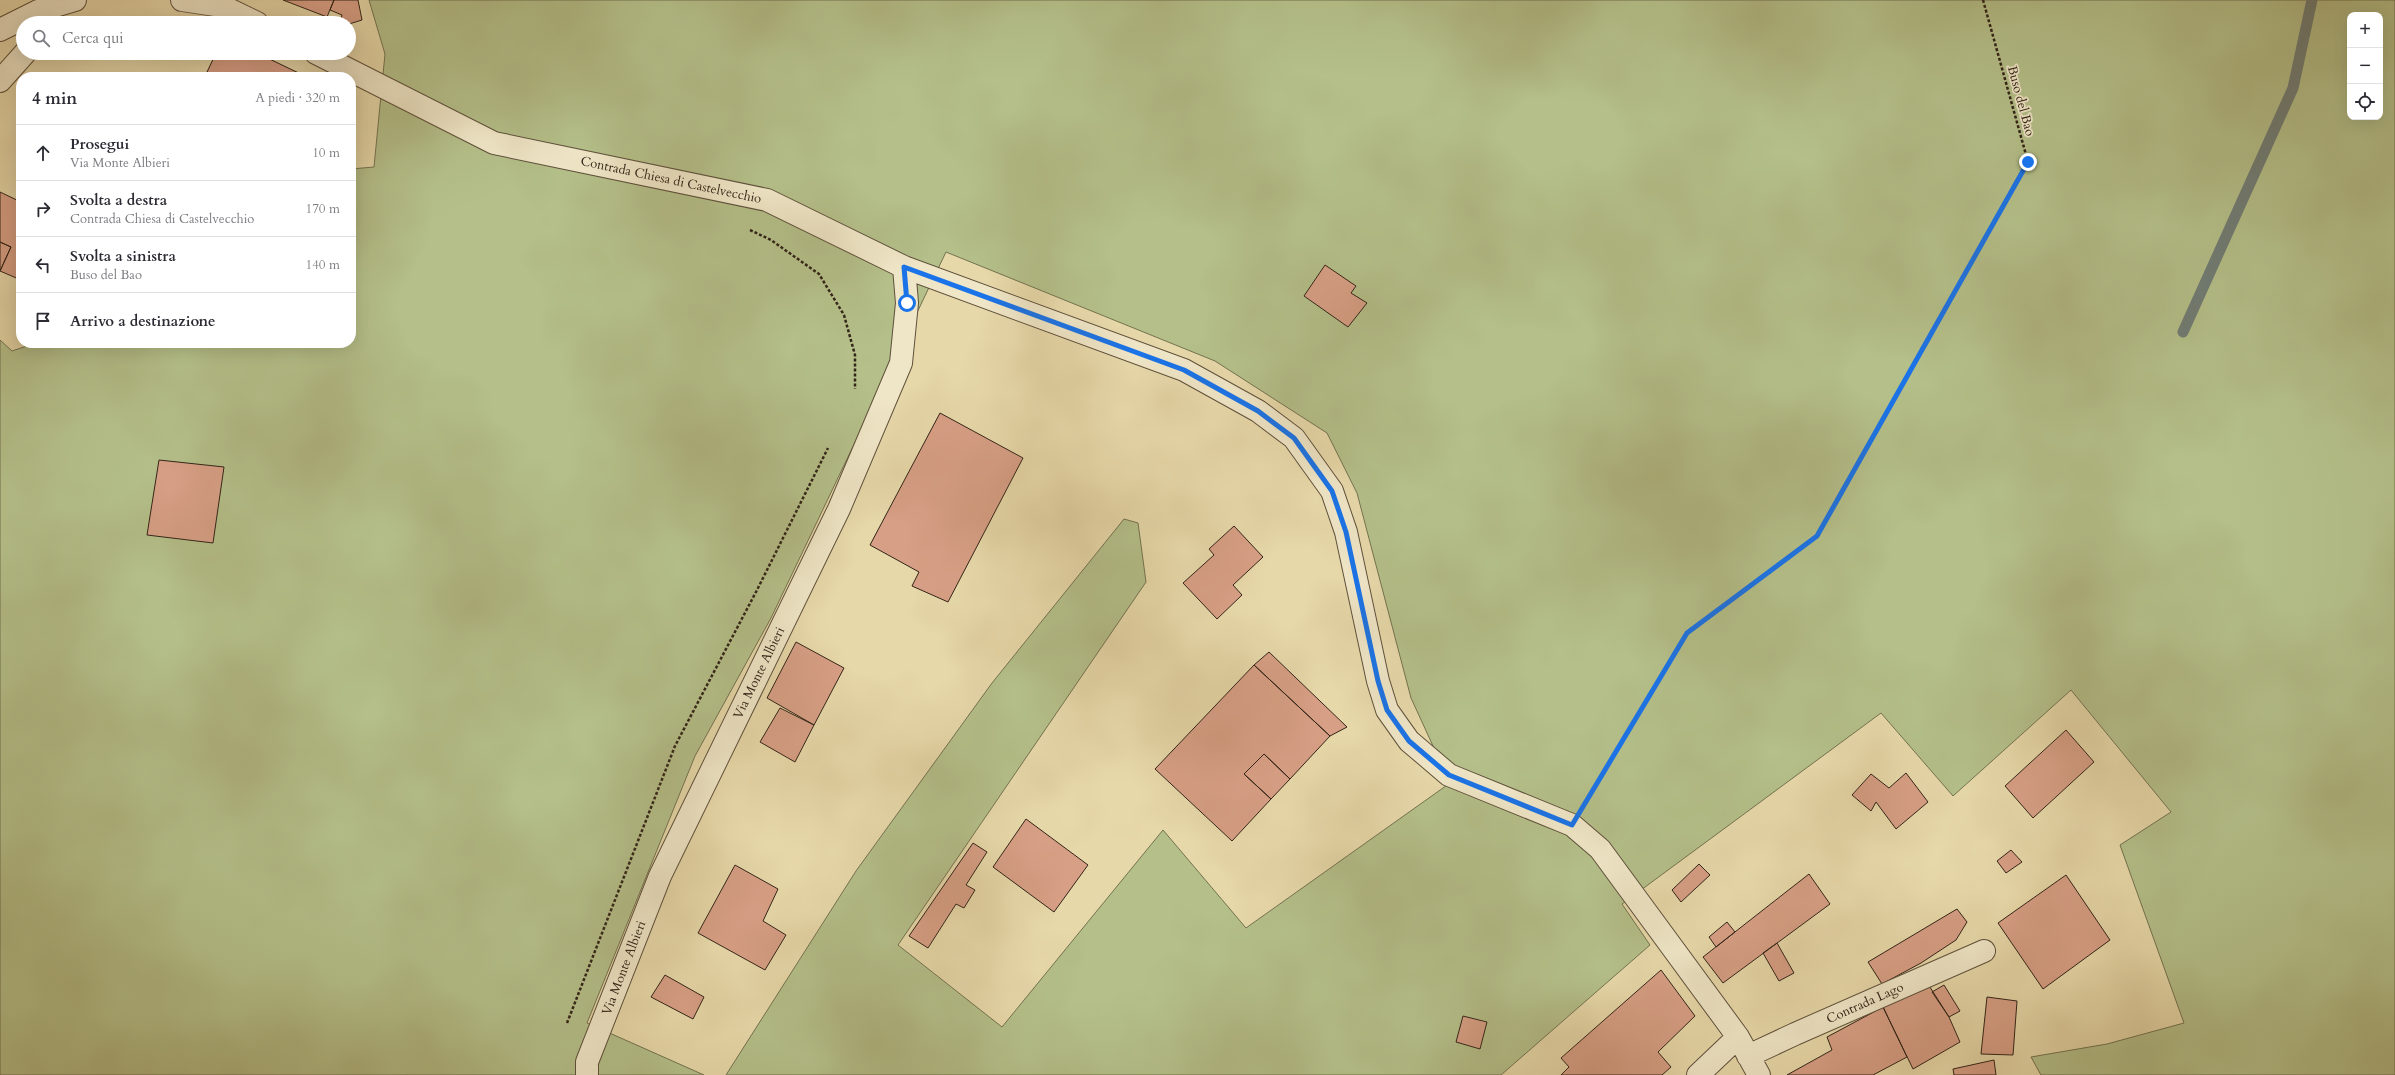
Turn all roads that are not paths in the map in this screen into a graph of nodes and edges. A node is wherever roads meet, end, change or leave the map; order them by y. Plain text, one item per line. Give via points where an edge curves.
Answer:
1 (75, 0) edge
2 (182, 0) edge
3 (36, 11) edge
4 (27, 16) edge
5 (242, 16) edge
6 (16, 22) edge
7 (0, 30) edge
8 (19, 60) edge
9 (330, 60) edge
10 (354, 72) edge
11 (356, 73) edge
12 (0, 81) edge
13 (904, 267) junction
14 (1984, 951) dead end
15 (1738, 1037) junction
16 (1748, 1056) junction
17 (587, 1075) edge
18 (1698, 1075) edge
19 (1759, 1075) edge

1 - 3 street
2 - 5 street via 222,6
3 - 4 street
6 - 7 street
8 - 12 street
9 - 10 street, Contrada Chiesa di Castelvecchio
11 - 13 street, Contrada Chiesa di Castelvecchio via 494,143 767,200
13 - 15 street, Contrada Chiesa di Castelvecchio via 1184,370 1258,411 1294,438 1332,491 1346,532 1378,681 1387,710 1409,741 1449,775 1572,825 1600,849
13 - 17 street, Via Monte Albieri via 907,303 901,363 839,509 660,876 587,1062
14 - 16 street, Contrada Lago
15 - 16 street
15 - 18 street
16 - 19 street

